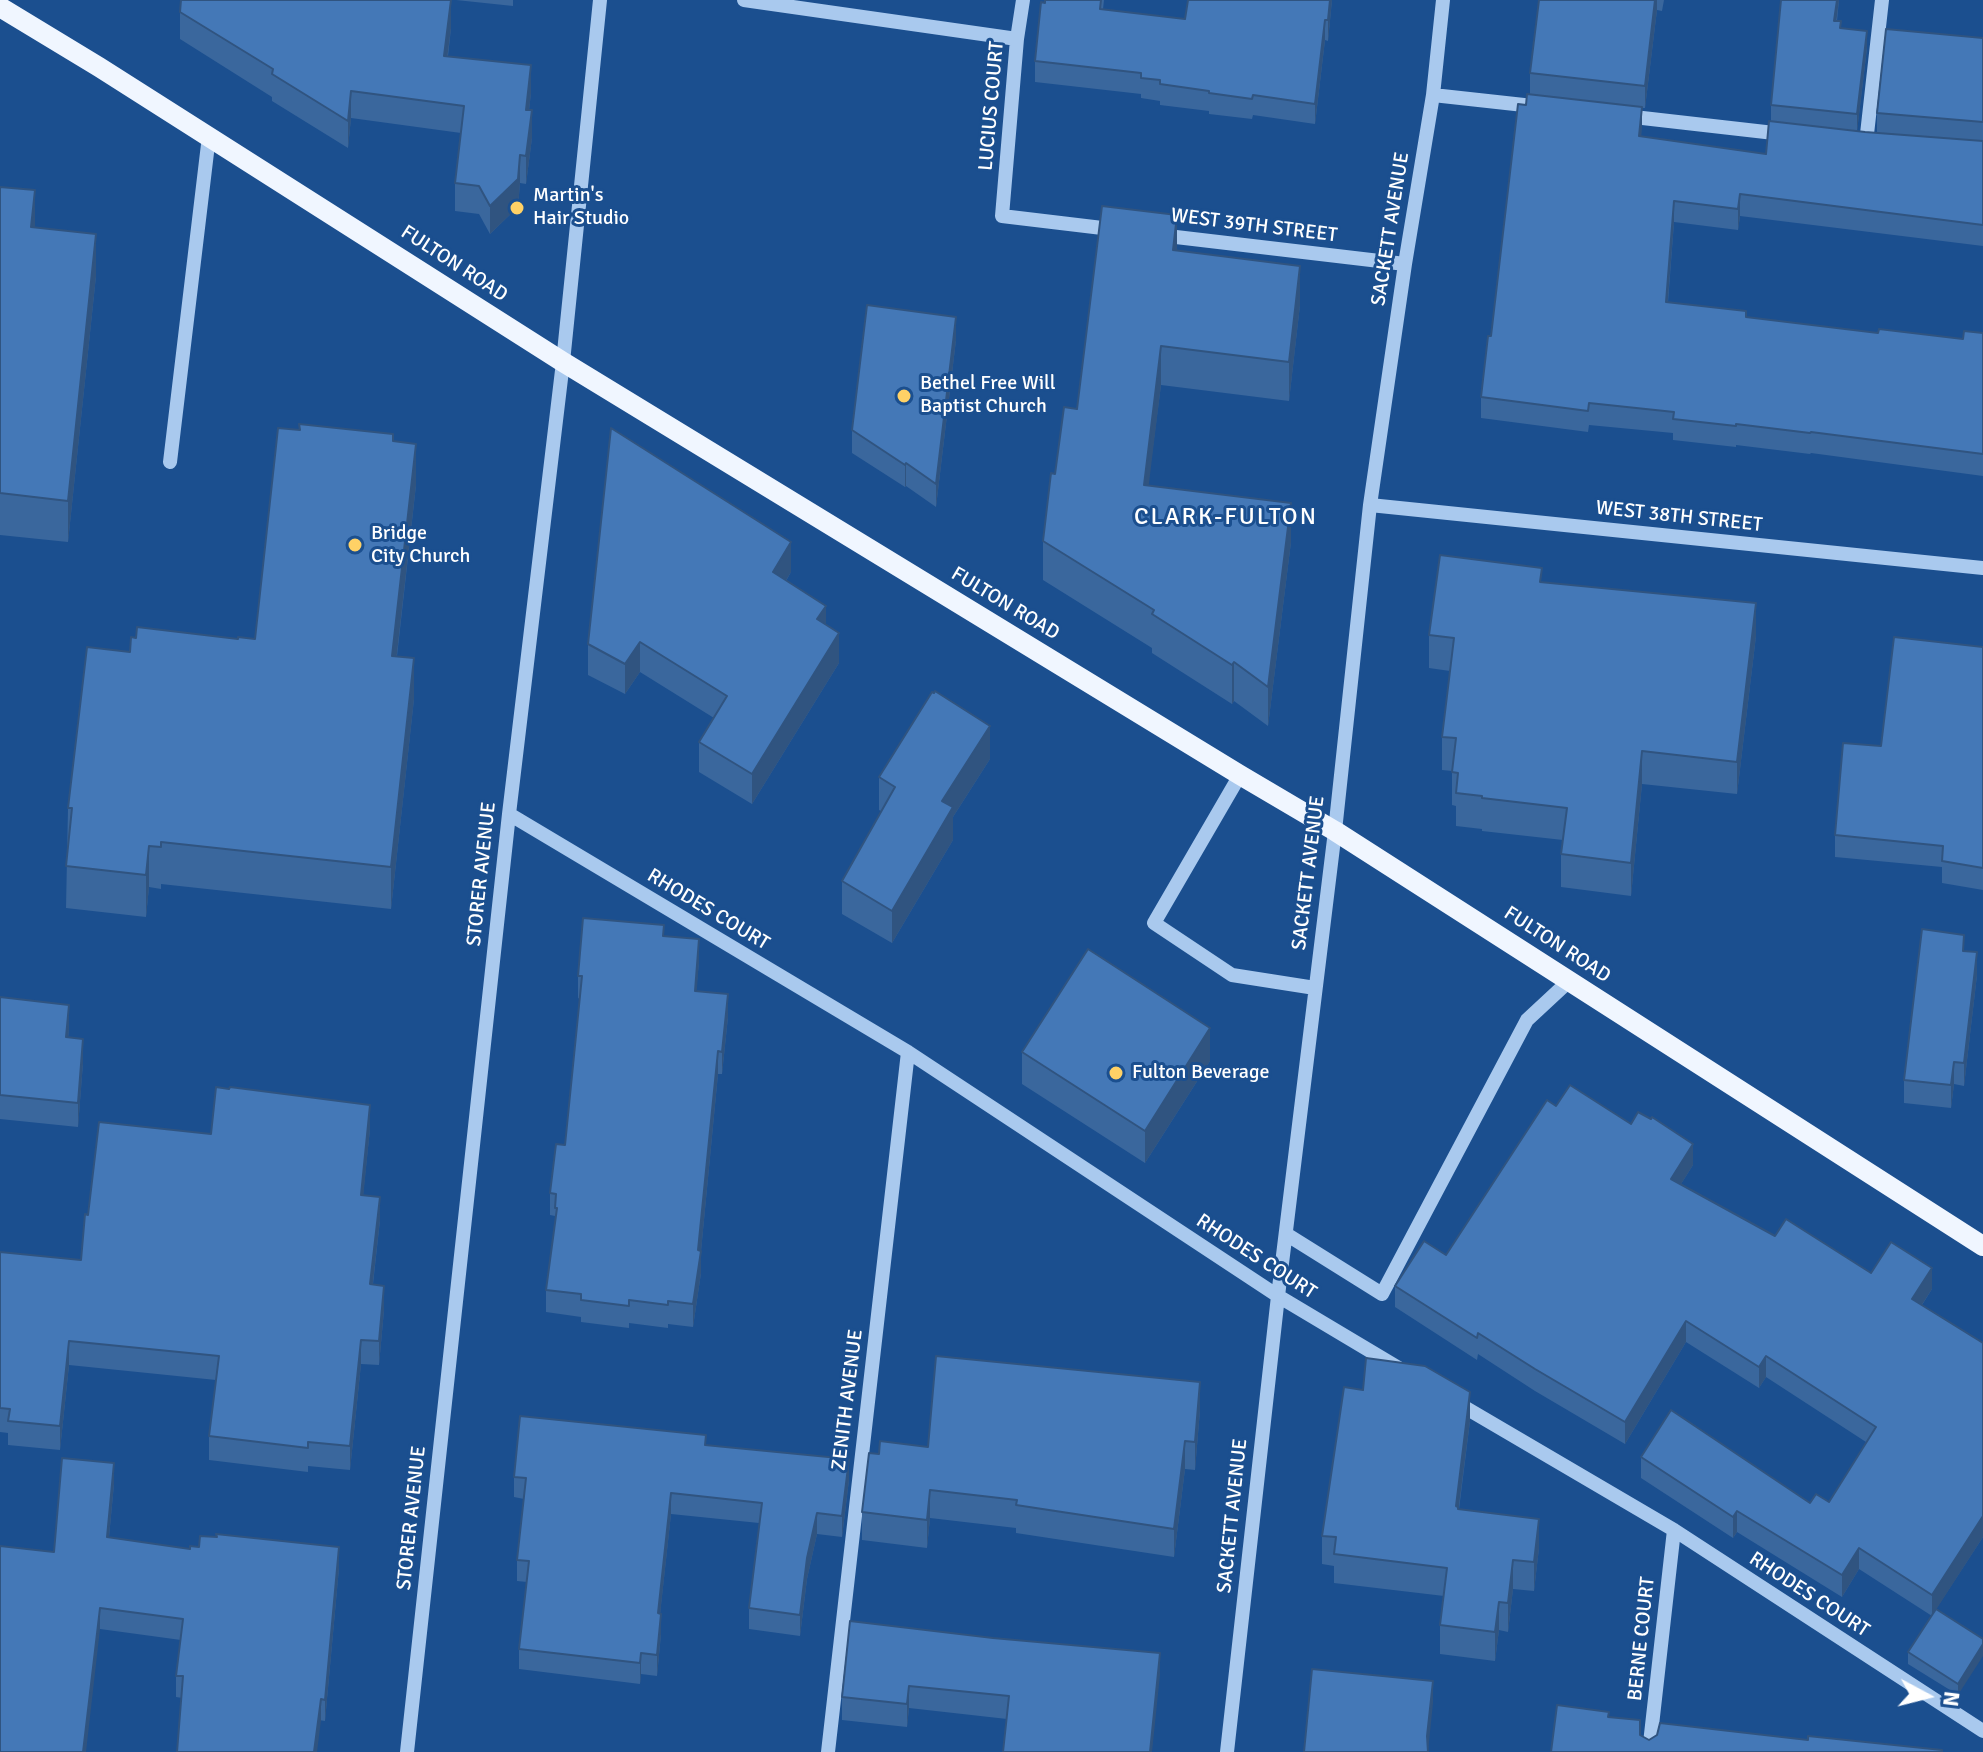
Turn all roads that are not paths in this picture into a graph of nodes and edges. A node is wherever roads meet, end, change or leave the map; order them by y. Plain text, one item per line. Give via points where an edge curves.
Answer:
1 (600, 0) edge
2 (744, 0) edge
3 (1023, 0) edge
4 (1443, 0) edge
5 (1882, 0) edge
6 (0, 7) edge
7 (1017, 39) junction
8 (1433, 95) junction
9 (1544, 107) edge
10 (1605, 114) edge
11 (209, 136) junction
12 (1805, 136) edge
13 (1866, 143) edge
14 (1126, 231) edge
15 (1142, 233) edge
16 (1405, 264) junction
17 (563, 362) junction
18 (170, 462) dead end
19 (1370, 505) junction
20 (1983, 568) edge
21 (1240, 775) junction
22 (509, 814) junction
23 (1335, 831) junction
24 (1569, 981) junction
25 (1315, 988) junction
26 (908, 1052) junction
27 (1286, 1234) junction
28 (1983, 1246) edge
29 (1278, 1296) junction
30 (1416, 1378) edge
31 (1443, 1394) edge
32 (1674, 1530) junction
33 (1983, 1731) edge
34 (407, 1752) edge
35 (828, 1752) edge
36 (1227, 1752) edge
37 (1649, 1752) edge

1 - 17 street, STORER AVENUE
2 - 7 street
3 - 7 street, LUCIUS COURT
4 - 8 street, SACKETT AVENUE
5 - 13 street
6 - 11 main road, FULTON ROAD
7 - 14 street, LUCIUS COURT via 1002,216
8 - 9 street
8 - 16 street, SACKETT AVENUE
10 - 12 street
11 - 17 main road, FULTON ROAD
11 - 18 street
15 - 16 street, WEST 39TH STREET
16 - 19 street, SACKETT AVENUE
17 - 21 main road, FULTON ROAD
17 - 22 street, STORER AVENUE
19 - 20 street, WEST 38TH STREET
19 - 23 street, SACKETT AVENUE
21 - 23 main road, FULTON ROAD
21 - 25 street via 1154,923 1232,975
22 - 26 street, RHODES COURT
22 - 34 street, STORER AVENUE
23 - 24 main road, FULTON ROAD
23 - 25 street, SACKETT AVENUE
24 - 27 street via 1527,1020 1382,1294
24 - 28 main road, FULTON ROAD
25 - 27 street, SACKETT AVENUE
26 - 29 street, RHODES COURT
26 - 35 street, ZENITH AVENUE
27 - 29 street, SACKETT AVENUE
29 - 30 street, RHODES COURT
29 - 36 street, SACKETT AVENUE
31 - 32 street, RHODES COURT
32 - 33 street, RHODES COURT
32 - 37 street, BERNE COURT

